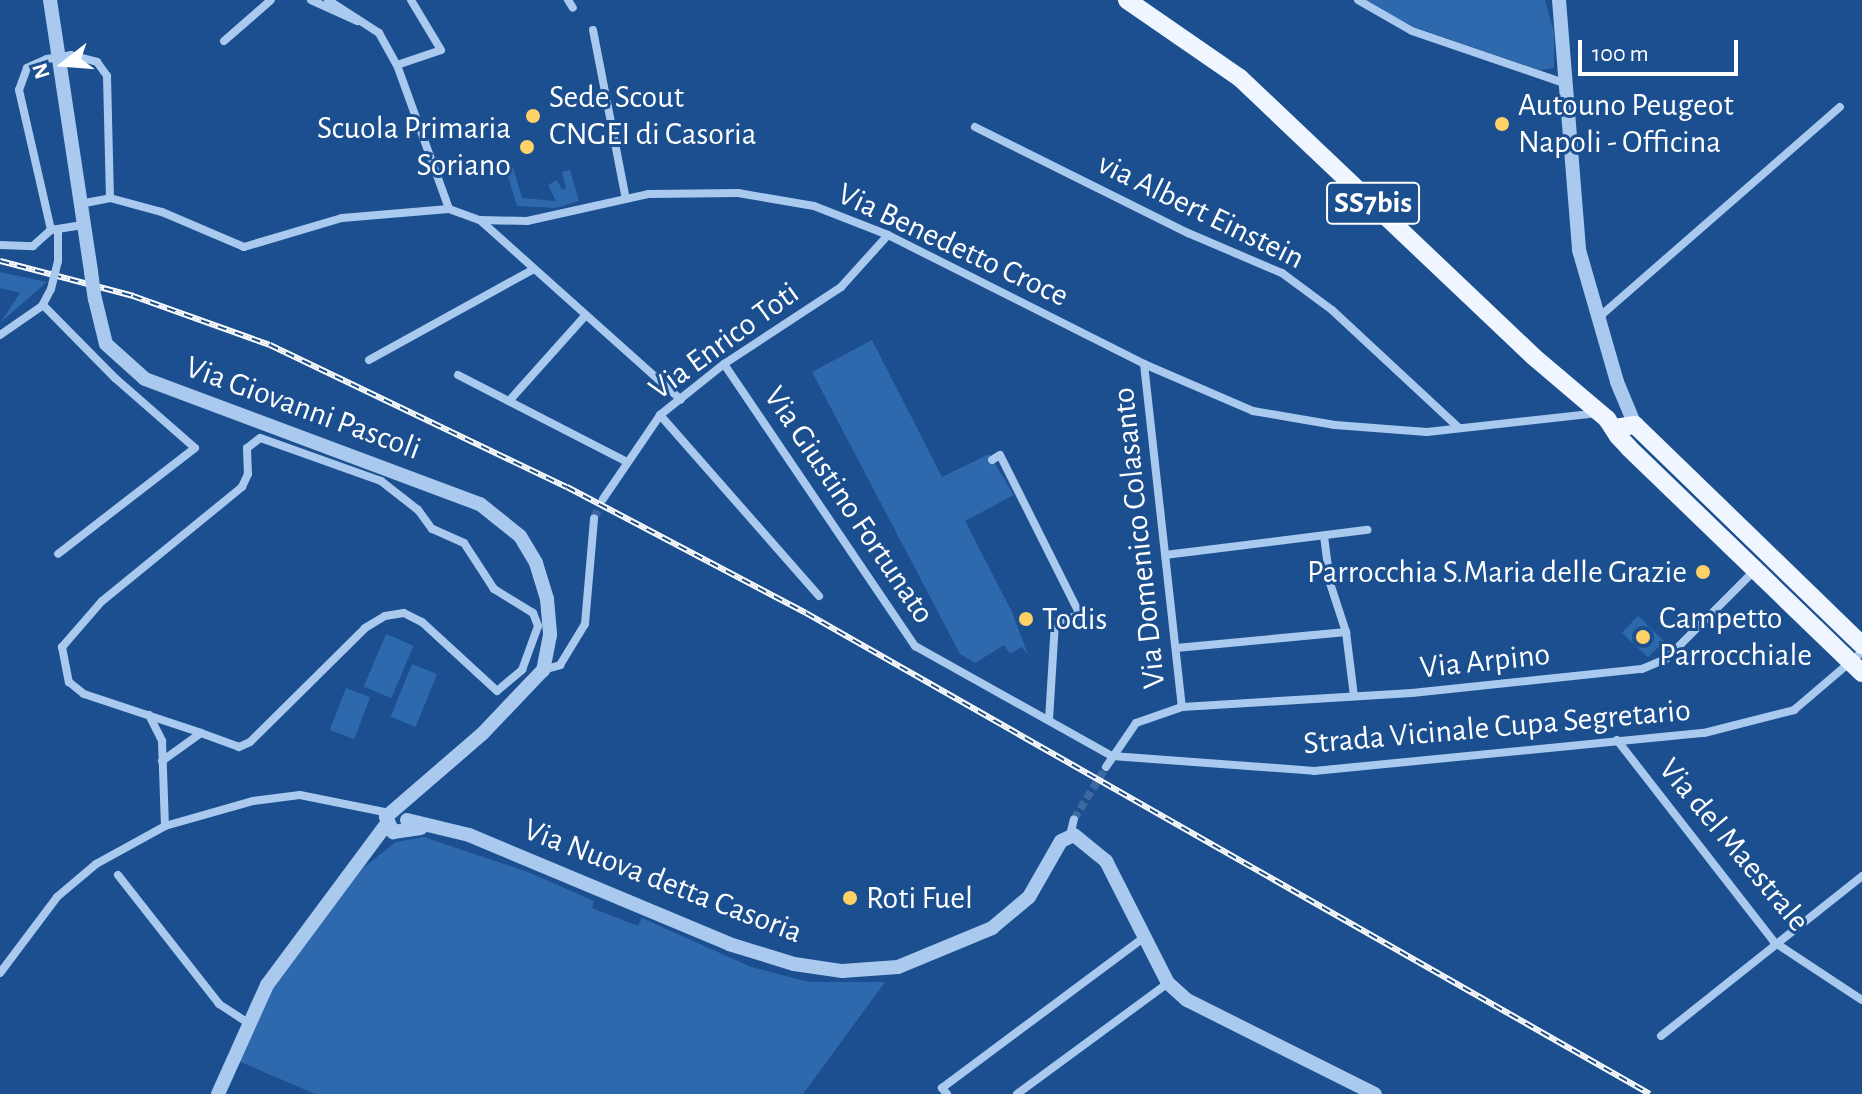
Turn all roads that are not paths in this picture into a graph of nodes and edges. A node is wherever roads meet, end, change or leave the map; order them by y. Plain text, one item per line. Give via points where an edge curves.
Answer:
1 (50, 0) edge
2 (271, 0) edge
3 (311, 0) edge
4 (328, 0) edge
5 (411, 0) edge
6 (1127, 0) edge
7 (1358, 0) edge
8 (1559, 0) edge
9 (362, 22) junction
10 (593, 30) dead end
11 (224, 41) dead end
12 (397, 65) junction
13 (1567, 84) junction
14 (1840, 107) dead end
15 (975, 127) dead end
16 (110, 198) junction
17 (626, 199) junction
18 (80, 204) junction
19 (449, 209) junction
20 (480, 220) junction
21 (83, 225) junction
22 (54, 230) junction
23 (888, 235) junction
24 (0, 245) edge
25 (534, 269) junction
26 (43, 305) junction
27 (586, 315) junction
28 (1597, 318) junction
29 (0, 335) edge
30 (369, 360) dead end
31 (724, 364) junction
32 (1144, 364) junction
33 (458, 375) dead end
34 (681, 400) junction
35 (509, 401) junction
36 (660, 415) junction
37 (1459, 428) junction
38 (1623, 428) junction
39 (992, 460) dead end
40 (1667, 460) junction
41 (625, 461) junction
42 (1647, 466) junction
43 (603, 499) tunnel mouth
44 (594, 518) tunnel mouth
45 (1367, 530) dead end
46 (1324, 536) junction
47 (58, 554) dead end
48 (1165, 555) junction
49 (1754, 571) junction
50 (819, 596) dead end
51 (1346, 632) junction
52 (1859, 635) edge
53 (1176, 648) junction
54 (1858, 663) edge
55 (543, 670) junction
56 (1354, 696) junction
57 (1182, 707) junction
58 (149, 715) junction
59 (1049, 720) junction
60 (201, 733) junction
61 (1617, 740) junction
62 (1112, 756) junction
63 (162, 761) junction
64 (1106, 767) tunnel mouth
65 (1074, 819) tunnel mouth
66 (393, 820) junction
67 (165, 826) junction
68 (1070, 835) junction
69 (118, 875) dead end
70 (1862, 876) edge
71 (1143, 938) junction
72 (1774, 942) junction
73 (0, 973) edge
74 (1168, 983) junction
75 (1862, 1000) edge
76 (248, 1023) junction
77 (1661, 1036) dead end
78 (218, 1094) edge
79 (947, 1094) edge
80 (1017, 1094) edge
81 (1375, 1094) edge

1 - 18 street, Via Giovanni Pascoli
2 - 11 street
3 - 9 street via 333,14
4 - 9 street
5 - 12 street via 441,50
6 - 38 main road, SS7bis via 1240,78
7 - 13 street via 1409,33
8 - 13 street
9 - 12 street via 379,33
10 - 17 street
12 - 19 street
13 - 28 street via 1571,194
14 - 28 street
15 - 37 street, via Albert Einstein via 1188,233 1282,273 1332,310
16 - 18 street, Via Benedetto Croce
16 - 19 street, Via Benedetto Croce via 162,212 244,247 342,218
16 - 22 street, bridge via 107,76 97,62 71,55 27,68 19,90
17 - 20 street, Via Benedetto Croce via 556,217
17 - 23 street, Via Benedetto Croce via 693,191 738,193 814,206
18 - 21 street, Via Giovanni Pascoli
19 - 20 street, Via Benedetto Croce
20 - 25 street
21 - 22 street
21 - 55 street, Via Giovanni Pascoli, bridge via 106,344 145,379 343,451 499,516 536,563 547,599 550,635
22 - 24 street via 33,246
22 - 26 street, bridge via 58,261
23 - 31 street, Via Enrico Toti via 841,287
23 - 32 street, Via Benedetto Croce
25 - 27 street
25 - 30 street
26 - 29 street
26 - 47 street via 195,448
27 - 34 street
27 - 35 street
28 - 38 street via 1627,403
31 - 34 street, Via Enrico Toti
31 - 59 street, Via Giustino Fortunato via 915,646
32 - 37 street, Via Benedetto Croce via 1253,411 1335,425 1427,432
32 - 48 street, Via Domenico Colasanto
33 - 35 street
34 - 36 street, Via Enrico Toti
35 - 41 street
36 - 41 street, Via Enrico Toti
36 - 50 street
37 - 38 street, Via Benedetto Croce
38 - 40 main road, SS7bis
38 - 42 main road
39 - 59 street via 1000,455 1080,615 1055,622
40 - 42 main road via 1651,457
40 - 52 main road, SS7bis
41 - 43 street, Via Enrico Toti
42 - 49 main road
44 - 55 street via 585,624 560,665
45 - 46 street
46 - 48 street
46 - 51 street via 1330,583
48 - 53 street, Via Domenico Colasanto
49 - 54 main road
49 - 56 street, Via Arpino via 1666,659 1642,669
51 - 53 street
51 - 56 street
53 - 57 street, Via Domenico Colasanto
54 - 61 street, Strada Vicinale Cupa Segretario via 1794,710 1758,722 1704,733
55 - 66 street
56 - 57 street, Via Arpino
57 - 62 street, Via Arpino via 1136,723
58 - 60 street
58 - 60 street via 84,694 69,682 62,647 102,601 242,487 248,474 247,448 260,438 381,481 418,510 432,529 464,543 494,589 533,613 538,626 522,670 497,691 422,622 404,613 385,616 365,628 250,742 239,747
58 - 63 street via 162,741
59 - 62 street, Via Giustino Fortunato
60 - 63 street
61 - 62 street, Strada Vicinale Cupa Segretario via 1314,771
61 - 72 street, Via del Maestrale
62 - 64 street, Via Arpino
63 - 67 street
65 - 68 street
66 - 67 street via 300,795 253,801
66 - 68 street, Via Nuova detta Casoria via 469,835 729,944 794,964 842,971 898,967 992,928 1029,897
66 - 76 street via 267,985
67 - 73 street via 96,864 57,897
68 - 71 street via 1106,861
69 - 76 street via 219,1004
70 - 72 street
71 - 74 street
71 - 79 street via 942,1088
72 - 75 street, Via del Maestrale
72 - 77 street
74 - 80 street
74 - 81 street via 1187,1000
76 - 78 street

